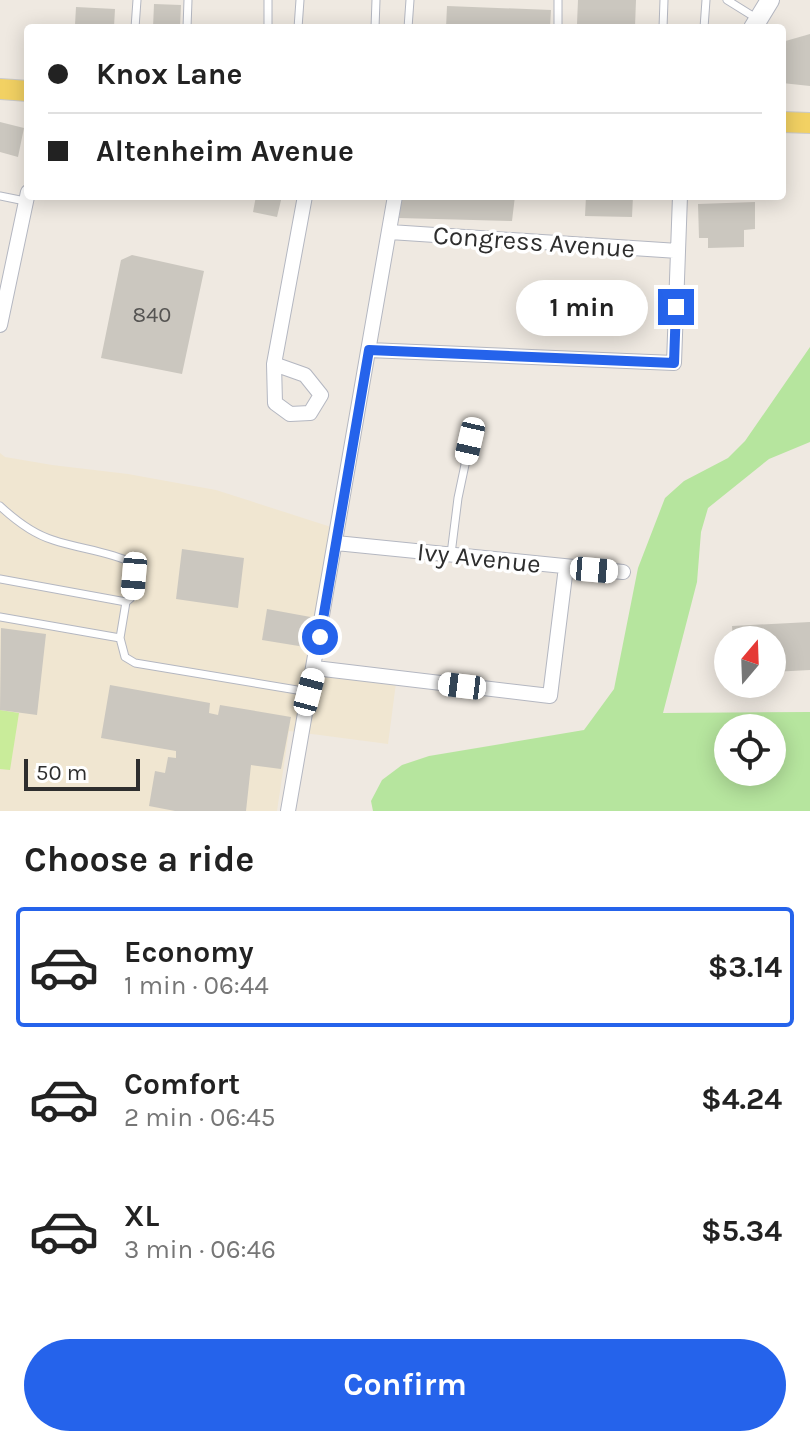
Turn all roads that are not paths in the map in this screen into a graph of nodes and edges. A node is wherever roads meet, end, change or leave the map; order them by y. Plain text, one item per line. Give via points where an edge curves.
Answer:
1 (137, 0) edge
2 (188, 0) edge
3 (268, 0) edge
4 (300, 0) edge
5 (376, 0) edge
6 (410, 0) edge
7 (558, 0) edge
8 (727, 0) edge
9 (770, 0) edge
10 (664, 1) edge
11 (674, 3) dead end
12 (706, 3) edge
13 (696, 5) dead end
14 (673, 20) dead end
15 (135, 24) edge
16 (187, 24) edge
17 (268, 24) edge
18 (298, 24) edge
19 (375, 24) edge
20 (408, 24) edge
21 (558, 24) edge
22 (663, 24) edge
23 (702, 24) edge
24 (756, 24) edge
25 (0, 89) edge
26 (24, 91) edge
27 (786, 122) edge
28 (810, 123) edge
29 (0, 196) edge
30 (24, 196) edge
31 (26, 200) edge
32 (304, 200) edge
33 (394, 200) edge
34 (680, 200) edge
35 (390, 232) junction
36 (678, 251) junction
37 (3, 298) edge
38 (0, 325) edge
39 (369, 350) junction
40 (274, 364) dead end
41 (470, 441) dead end
42 (0, 506) edge
43 (336, 543) junction
44 (451, 556) junction
45 (566, 567) junction
46 (623, 572) dead end
47 (0, 579) edge
48 (126, 602) junction
49 (0, 617) edge
50 (120, 638) junction
51 (315, 668) junction
52 (309, 692) junction
53 (288, 811) edge

1 - 15 lane
2 - 16 lane
3 - 17 lane
4 - 18 lane
5 - 19 lane
6 - 20 lane
7 - 21 lane
8 - 24 lane
9 - 24 main road
10 - 11 lane
10 - 22 lane
12 - 13 lane
12 - 23 lane
14 - 22 lane
25 - 26 main road
27 - 28 main road
29 - 30 lane
31 - 37 street
32 - 40 street
33 - 35 street
34 - 36 street
35 - 36 street, Congress Avenue
35 - 39 street
36 - 39 street via 674,363
37 - 38 street
39 - 43 street
41 - 44 lane
42 - 48 lane via 52,540 133,563 133,596
43 - 44 street, Ivy Avenue
43 - 51 street
44 - 45 street, Ivy Avenue
45 - 46 street, Ivy Avenue
45 - 51 street via 550,696
47 - 48 lane
48 - 50 lane
49 - 50 lane
50 - 52 lane via 125,657 135,663
51 - 52 street
52 - 53 street

